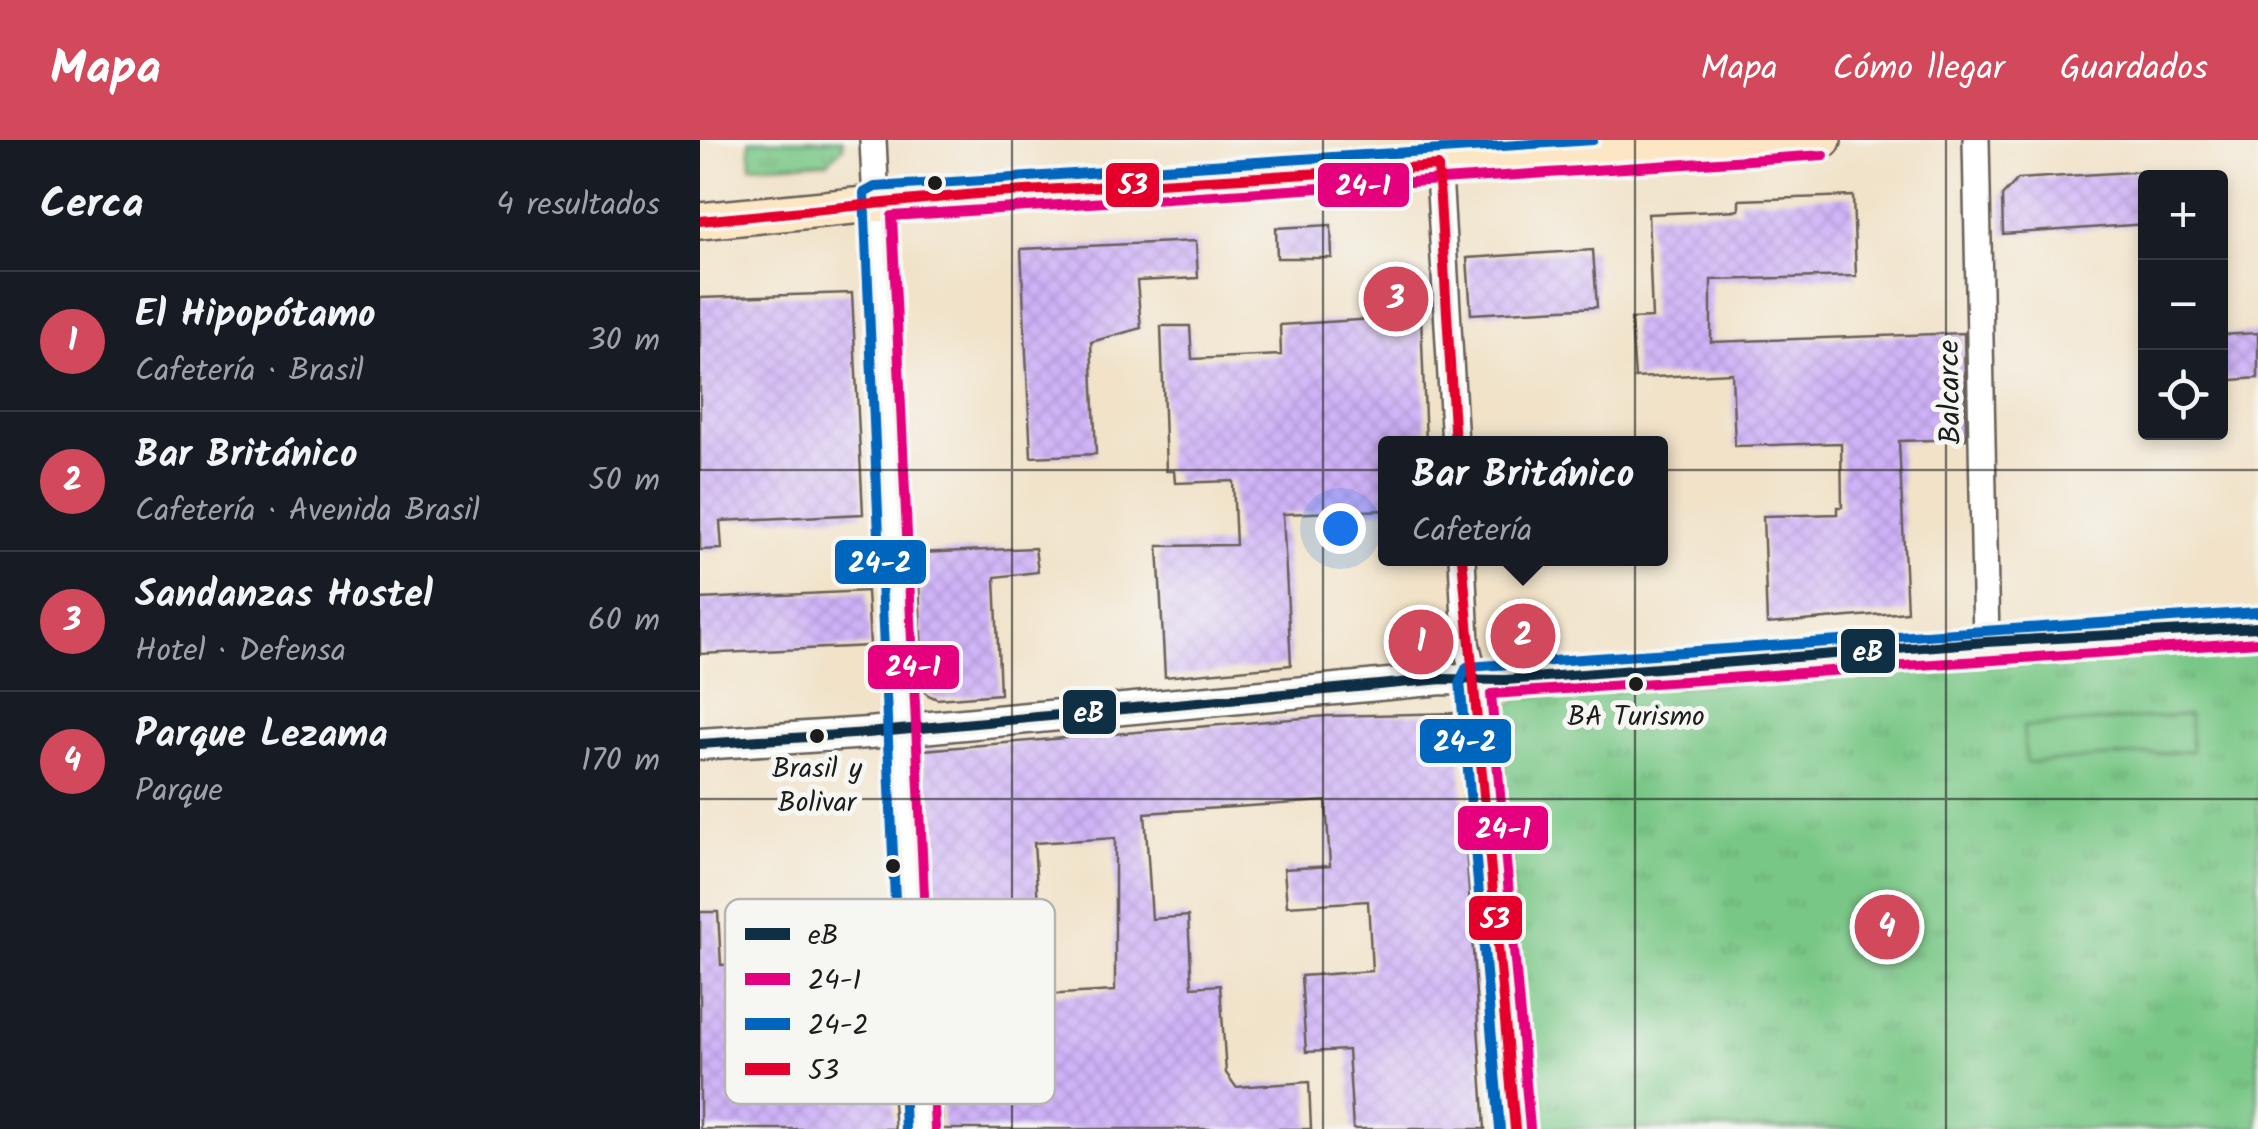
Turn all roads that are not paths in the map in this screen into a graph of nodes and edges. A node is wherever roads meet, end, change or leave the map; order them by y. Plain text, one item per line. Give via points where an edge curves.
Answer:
1 (874, 140) edge
2 (1823, 140) edge
3 (1976, 140) edge
4 (1438, 153) edge
5 (876, 202) junction
6 (700, 221) edge
7 (1455, 436) edge
8 (1462, 566) edge
9 (2258, 627) edge
10 (1986, 642) junction
11 (1476, 680) junction
12 (901, 728) junction
13 (700, 744) edge
14 (909, 899) edge
15 (919, 1104) edge
16 (920, 1129) edge
17 (1515, 1129) edge

1 - 5 street
2 - 4 main road
3 - 10 street, Balcarce
4 - 5 main road
4 - 7 street
5 - 6 main road
5 - 12 street
8 - 11 street via 1466,642
9 - 10 main road
10 - 11 main road
11 - 12 street
11 - 17 main road
12 - 13 street
12 - 14 street
15 - 16 street

